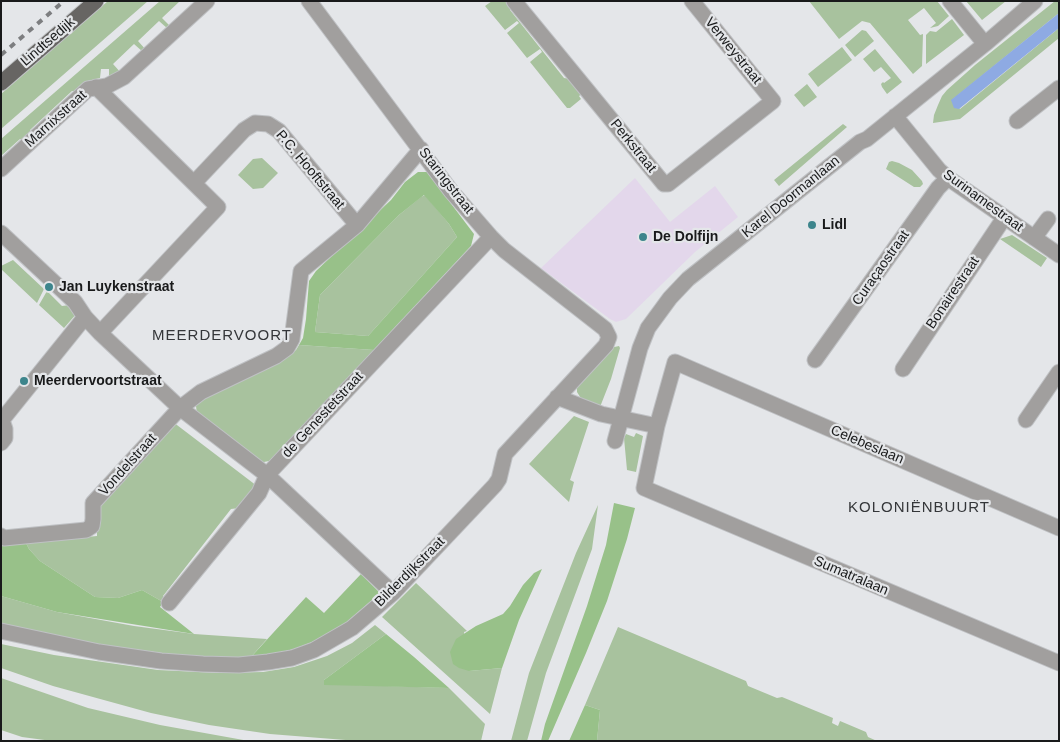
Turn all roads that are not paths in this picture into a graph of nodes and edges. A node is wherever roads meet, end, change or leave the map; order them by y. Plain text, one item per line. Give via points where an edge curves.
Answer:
1 (96, 1) edge
2 (207, 1) edge
3 (309, 1) edge
4 (514, 1) edge
5 (692, 1) edge
6 (950, 1) edge
7 (1035, 1) edge
8 (985, 44) junction
9 (1, 83) edge
10 (96, 87) junction
11 (1059, 88) edge
12 (773, 101) joint
13 (895, 116) junction
14 (1018, 121) dead end
15 (421, 149) junction
16 (1, 169) edge
17 (948, 178) junction
18 (194, 183) junction
19 (1004, 218) junction
20 (1048, 219) dead end
21 (357, 225) junction
22 (1, 233) edge
23 (491, 237) junction
24 (1034, 238) junction
25 (1059, 255) edge
26 (85, 317) junction
27 (100, 333) junction
28 (609, 337) joint
29 (816, 360) dead end
30 (903, 369) dead end
31 (1059, 372) edge
32 (557, 397) junction
33 (180, 408) junction
34 (621, 418) junction
35 (1, 420) edge
36 (1026, 420) dead end
37 (657, 426) junction
38 (615, 441) dead end
39 (1, 443) edge
40 (267, 475) junction
41 (1059, 528) edge
42 (1, 536) edge
43 (393, 593) junction
44 (169, 603) dead end
45 (1, 631) edge
46 (1059, 664) edge

1 - 9 main road, Lindtsedijk
2 - 10 street, Marnixstraat via 124,77 107,86
3 - 15 street, Staringstraat
4 - 12 street, Perkstraat via 664,184
5 - 12 street, Verweystraat
6 - 8 street
7 - 8 street, Karel Doormanlaan
8 - 13 street, Karel Doormanlaan
10 - 16 street, Marnixstraat via 88,89
10 - 18 street
11 - 14 street
13 - 17 street, Surinamestraat
13 - 34 street, Karel Doormanlaan via 688,279 670,298 648,328
15 - 21 street
15 - 23 street, Staringstraat via 451,191
17 - 19 street, Surinamestraat
17 - 29 street, Curaçaostraat
18 - 21 street, P.C. Hooftstraat via 244,130 255,123 268,124 279,131
18 - 27 street via 218,207
19 - 24 street, Surinamestraat
19 - 30 street, Bonairestraat
20 - 24 street
21 - 33 street via 301,271 292,339 287,348 200,392
22 - 26 street via 75,302
23 - 28 street, Staringstraat via 605,329
23 - 40 street, de Genestetstraat
24 - 25 street, Surinamestraat
26 - 27 street
26 - 35 street
27 - 33 street
28 - 32 street, Bilderdijkstraat via 606,346
31 - 36 street
32 - 34 street
32 - 43 street, Bilderdijkstraat via 505,454 495,485
33 - 40 street
33 - 42 street, Vondelstraat via 93,504 92,526 86,530
34 - 37 street
34 - 38 street, Karel Doormanlaan
35 - 39 street via 5,429
37 - 41 street, Celebeslaan via 675,362
37 - 46 street, Sumatralaan via 644,488
40 - 43 street
40 - 44 street, de Genestetstraat via 258,494
43 - 45 street, Bilderdijkstraat via 352,628 314,650 292,658 239,665 161,661 99,652

